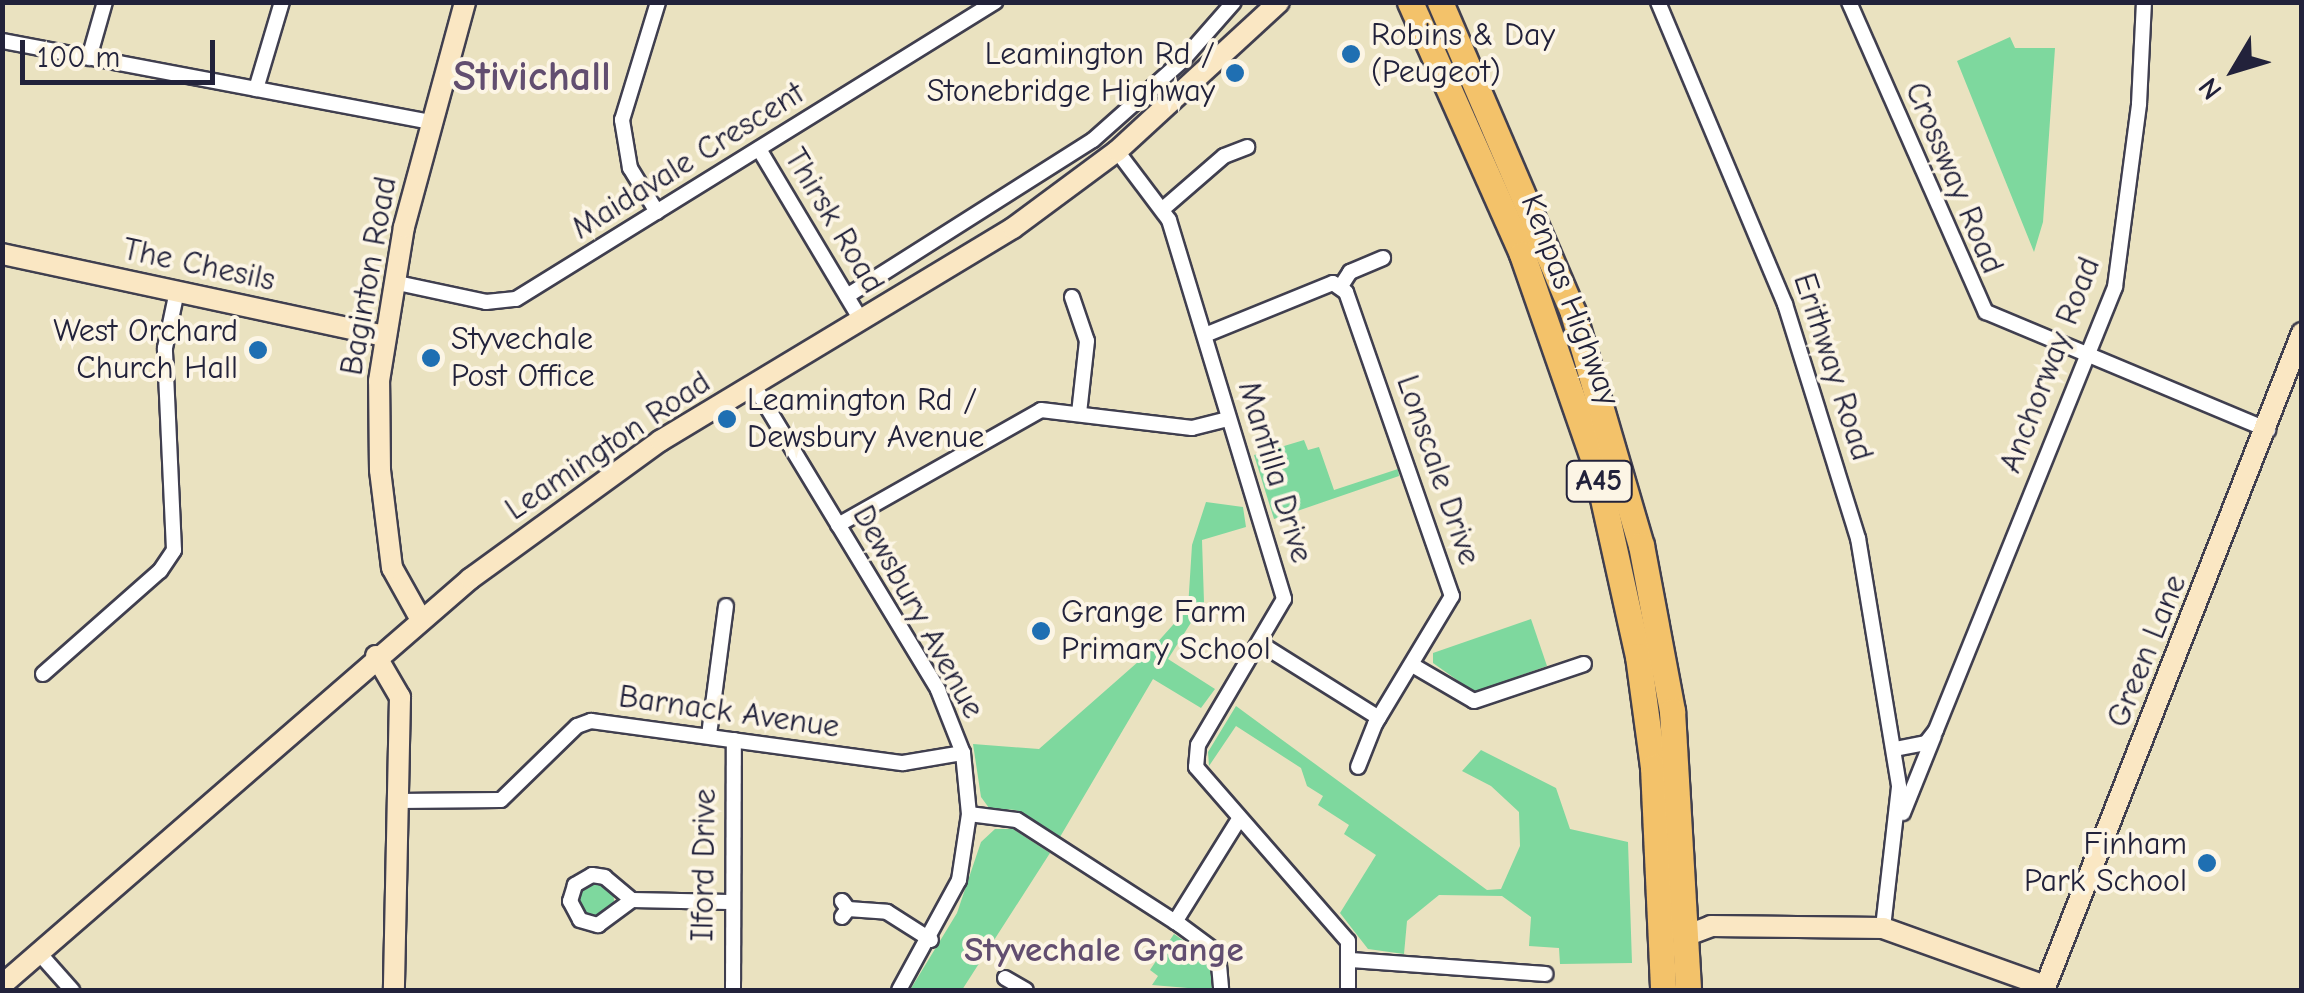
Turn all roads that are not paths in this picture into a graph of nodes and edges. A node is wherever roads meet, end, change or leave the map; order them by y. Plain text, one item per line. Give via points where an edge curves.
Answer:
1 (105, 2) edge
2 (282, 2) edge
3 (465, 2) edge
4 (658, 2) edge
5 (996, 2) edge
6 (1234, 2) edge
7 (1279, 2) edge
8 (1410, 2) edge
9 (1440, 2) edge
10 (1658, 2) edge
11 (2144, 2) edge
12 (1854, 4) edge
13 (2, 41) edge
14 (89, 58) junction
15 (256, 88) junction
16 (432, 122) junction
17 (1247, 147) dead end
18 (759, 148) junction
19 (1117, 151) junction
20 (1164, 208) junction
21 (657, 212) junction
22 (2, 254) edge
23 (1383, 258) dead end
24 (393, 282) junction
25 (1341, 286) junction
26 (177, 291) junction
27 (847, 296) junction
28 (1072, 298) dead end
29 (862, 322) junction
30 (2302, 333) edge
31 (1205, 335) junction
32 (382, 336) junction
33 (2087, 358) junction
34 (753, 384) junction
35 (1079, 414) junction
36 (1229, 419) junction
37 (2268, 430) junction
38 (838, 525) junction
39 (726, 606) dead end
40 (420, 618) junction
41 (1261, 644) junction
42 (376, 656) junction
43 (1584, 664) dead end
44 (1414, 666) junction
45 (43, 674) dead end
46 (1379, 718) junction
47 (1936, 730) junction
48 (709, 736) junction
49 (734, 740) junction
50 (1895, 750) junction
51 (964, 753) junction
52 (1897, 766) joint
53 (1358, 767) dead end
54 (398, 801) junction
55 (969, 814) junction
56 (1239, 819) junction
57 (1899, 824) junction
58 (632, 900) junction
59 (728, 902) junction
60 (844, 909) dead end
61 (1175, 922) junction
62 (1883, 928) junction
63 (1700, 930) junction
64 (931, 940) junction
65 (39, 953) junction
66 (1351, 960) junction
67 (1488, 971) junction
68 (1544, 974) dead end
69 (1005, 978) dead end
70 (2, 985) edge
71 (2044, 988) edge
72 (72, 990) edge
73 (394, 990) edge
74 (733, 990) edge
75 (899, 990) edge
76 (1026, 990) edge
77 (1221, 990) edge
78 (1348, 990) edge
79 (1487, 990) edge
80 (1662, 990) edge
81 (1674, 990) edge
82 (1688, 990) edge

1 - 14 street
2 - 15 street
3 - 16 street, Baginton Road
4 - 21 street via 622,120 630,168
5 - 18 street, Maidavale Crescent
6 - 27 street via 1169,73 1078,151
7 - 19 street, Leamington Road
8 - 80 highway, Kenpas Highway / A45 via 1522,254 1596,467 1635,640 1653,768
9 - 63 highway, Kenpas Highway / A45 via 1561,284 1617,449 1672,711
10 - 50 street, Erithway Road via 1766,256 1815,392 1858,538
11 - 33 street, Anchorway Road via 2120,270
12 - 33 street, Crossway Road via 1978,302 1998,321
13 - 14 street
14 - 15 street
15 - 16 street
16 - 24 street, Baginton Road
17 - 20 street via 1224,156
18 - 21 street, Maidavale Crescent
18 - 27 street, Thirsk Road
19 - 20 street, Mantilla Drive
19 - 29 street, Leamington Road via 1013,228
20 - 31 street, Mantilla Drive
21 - 24 street, Maidavale Crescent via 511,301
22 - 26 street, The Chesils
23 - 25 street via 1350,272
24 - 32 street, Baginton Road
25 - 31 street via 1333,283
25 - 44 street, Lonscale Drive via 1452,596
26 - 32 street, The Chesils
26 - 45 street via 166,348 174,550
27 - 29 street, Thirsk Road
28 - 35 street via 1087,341
29 - 34 street, Leamington Road
30 - 37 street, Green Lane
31 - 36 street, Mantilla Drive
32 - 40 street, Baginton Road via 378,400 386,526 398,587
33 - 37 street, Crossway Road
33 - 47 street, Anchorway Road
34 - 38 street, Dewsbury Avenue
34 - 40 street, Leamington Road via 660,441
35 - 36 street via 1192,428
35 - 38 street via 1027,414
36 - 41 street, Mantilla Drive via 1284,595
37 - 71 street, Green Lane
38 - 51 street, Dewsbury Avenue via 938,690
39 - 48 street
40 - 42 street, Leamington Road
41 - 46 street
41 - 56 street, Mantilla Drive via 1194,760
42 - 54 street via 400,697
42 - 65 street, Leamington Road
43 - 44 street via 1474,701
44 - 46 street, Lonscale Drive
46 - 53 street, Lonscale Drive
47 - 50 street via 1926,742
47 - 57 street, Anchorway Road
48 - 49 street, Barnack Avenue
48 - 54 street, Barnack Avenue via 591,720 502,800
49 - 51 street, Barnack Avenue via 903,764
49 - 59 street, Ilford Drive
50 - 52 street, Erithway Road
51 - 55 street, Dewsbury Avenue
52 - 57 street, Anchorway Road
54 - 73 street
55 - 61 street via 1016,820
55 - 64 street, Dewsbury Avenue via 959,880
56 - 61 street
56 - 66 street, Mantilla Drive via 1348,942
57 - 62 street, Anchorway Road
58 - 58 street via 598,925 580,920 570,901 575,885 592,875 606,877
58 - 59 street
59 - 74 street, Ilford Drive
60 - 64 street via 887,912
61 - 77 street via 1218,953
62 - 63 street
62 - 71 street
63 - 81 highway via 1676,953
63 - 82 highway, Kenpas Highway / A45
64 - 75 street, Dewsbury Avenue
65 - 70 street, Leamington Road
65 - 72 street
66 - 67 street
66 - 78 street
67 - 68 street
67 - 79 street
69 - 76 street

